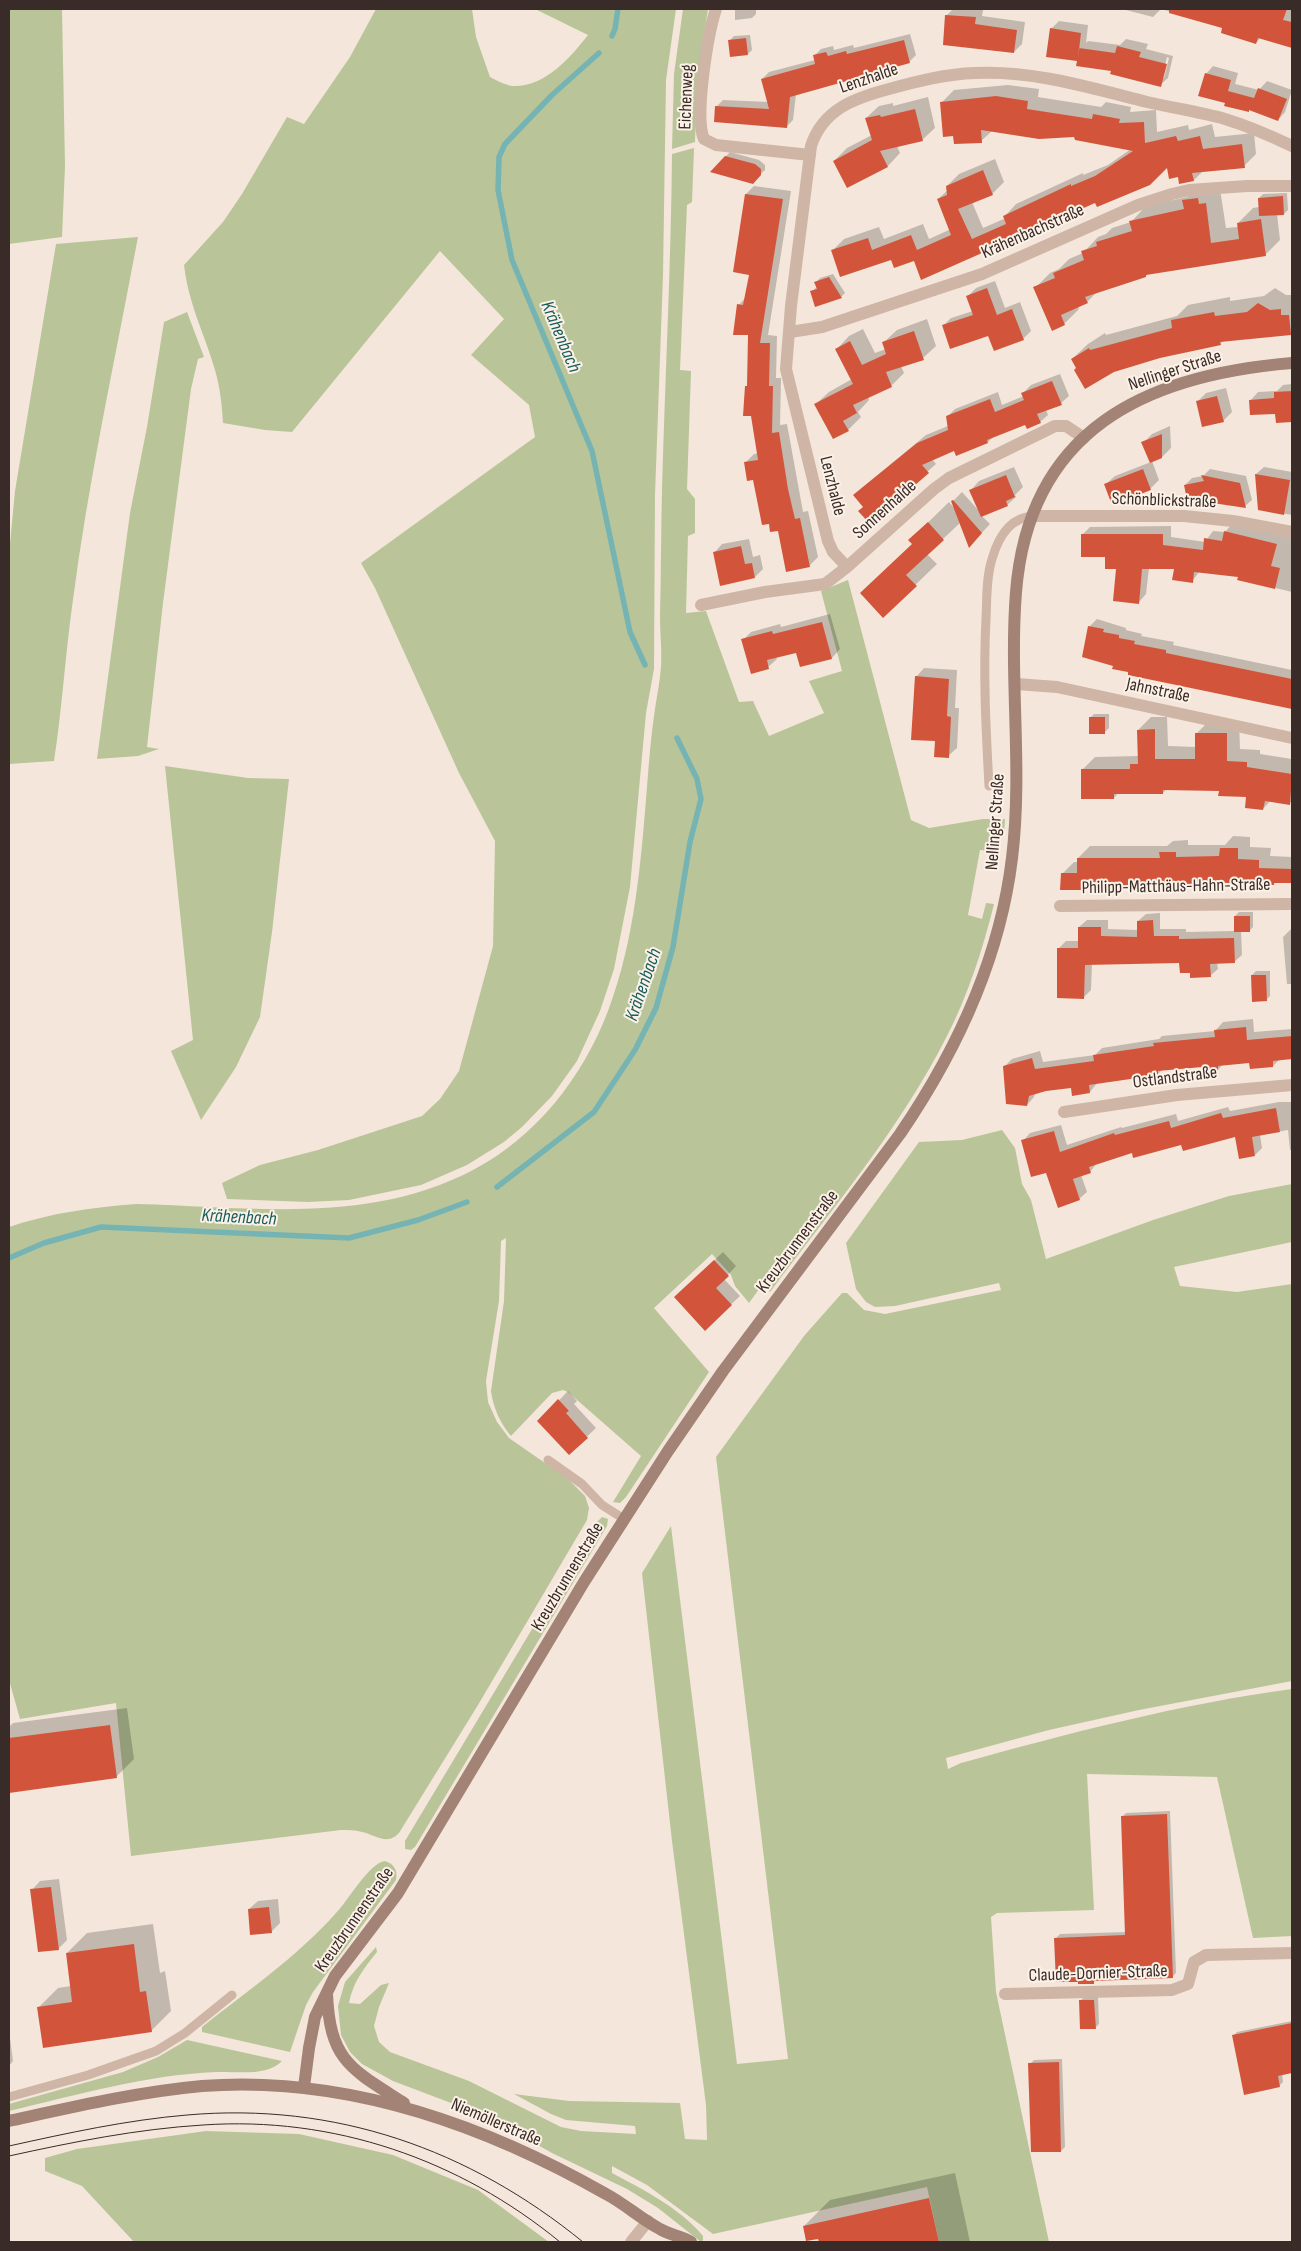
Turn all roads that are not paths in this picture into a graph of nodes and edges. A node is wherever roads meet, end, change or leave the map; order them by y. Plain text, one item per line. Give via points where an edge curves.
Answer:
1 (716, 9) edge
2 (1292, 146) edge
3 (810, 155) junction
4 (1292, 186) edge
5 (790, 332) junction
6 (1292, 363) edge
7 (1084, 438) junction
8 (1034, 516) junction
9 (1292, 532) edge
10 (847, 567) junction
11 (701, 605) dead end
12 (1016, 684) junction
13 (1292, 738) edge
14 (989, 786) dead end
15 (1292, 904) edge
16 (1060, 906) dead end
17 (1292, 1084) edge
18 (915, 1112) joint
19 (1064, 1112) dead end
20 (548, 1460) dead end
21 (624, 1518) junction
22 (1292, 1953) edge
23 (327, 1991) junction
24 (1005, 1994) dead end
25 (232, 1995) dead end
26 (304, 2087) junction
27 (9, 2097) edge
28 (414, 2110) junction
29 (9, 2121) edge
30 (648, 2221) junction
31 (660, 2229) junction
32 (631, 2242) edge
33 (668, 2242) edge
34 (691, 2242) edge

1 - 3 street, Eichenweg via 704,76 701,118 704,139 716,145
2 - 3 street, Lenzhalde via 1213,116 1042,78 984,73 925,80 846,103 823,122
3 - 5 street, Lenzhalde
4 - 5 street, Krähenbachstraße via 1239,186 1172,194 1138,205 982,274 822,327
5 - 10 street, Lenzhalde via 786,363 788,381 828,541
6 - 7 main road, Nellinger Straße via 1214,375 1155,392 1120,408
7 - 8 main road, Nellinger Straße via 1055,471
7 - 10 street, Sonnenhalde via 1066,426 1055,426 957,474 934,489
8 - 9 street, Schönblickstraße via 1184,516
8 - 12 main road, Nellinger Straße via 1023,548 1017,585
8 - 14 lane, Nellinger Straße via 1020,518 1004,532 990,565 984,681
10 - 11 street, Sonnenhalde via 820,586 765,592
12 - 13 street, Jahnstraße via 1049,686
12 - 18 main road, Nellinger Straße via 1016,815 1005,900 987,964 969,1011 948,1057
15 - 16 street, Philipp-Matthäus-Hahn-Straße
17 - 19 street, Ostlandstraße via 1177,1095
18 - 21 main road, Kreuzbrunnenstraße via 723,1371
20 - 21 lane via 582,1484 602,1506
21 - 23 main road, Kreuzbrunnenstraße via 410,1874
22 - 24 street, Claude-Dornier-Straße via 1206,1956 1194,1962 1188,1984 1172,1990
23 - 26 main road, Kreuzbrunnenstraße via 313,2025
23 - 28 main road via 330,2029 340,2051 360,2074
25 - 27 lane via 185,2033 156,2051 88,2075
26 - 28 main road, Niemöllerstraße via 341,2092
26 - 29 main road, Niemöllerstraße via 218,2086 158,2091
28 - 30 main road, Niemöllerstraße via 532,2156 606,2193
30 - 31 main road, Niemöllerstraße
30 - 32 street
31 - 33 main road, Niemöllerstraße
31 - 34 main road, Niemöllerstraße

